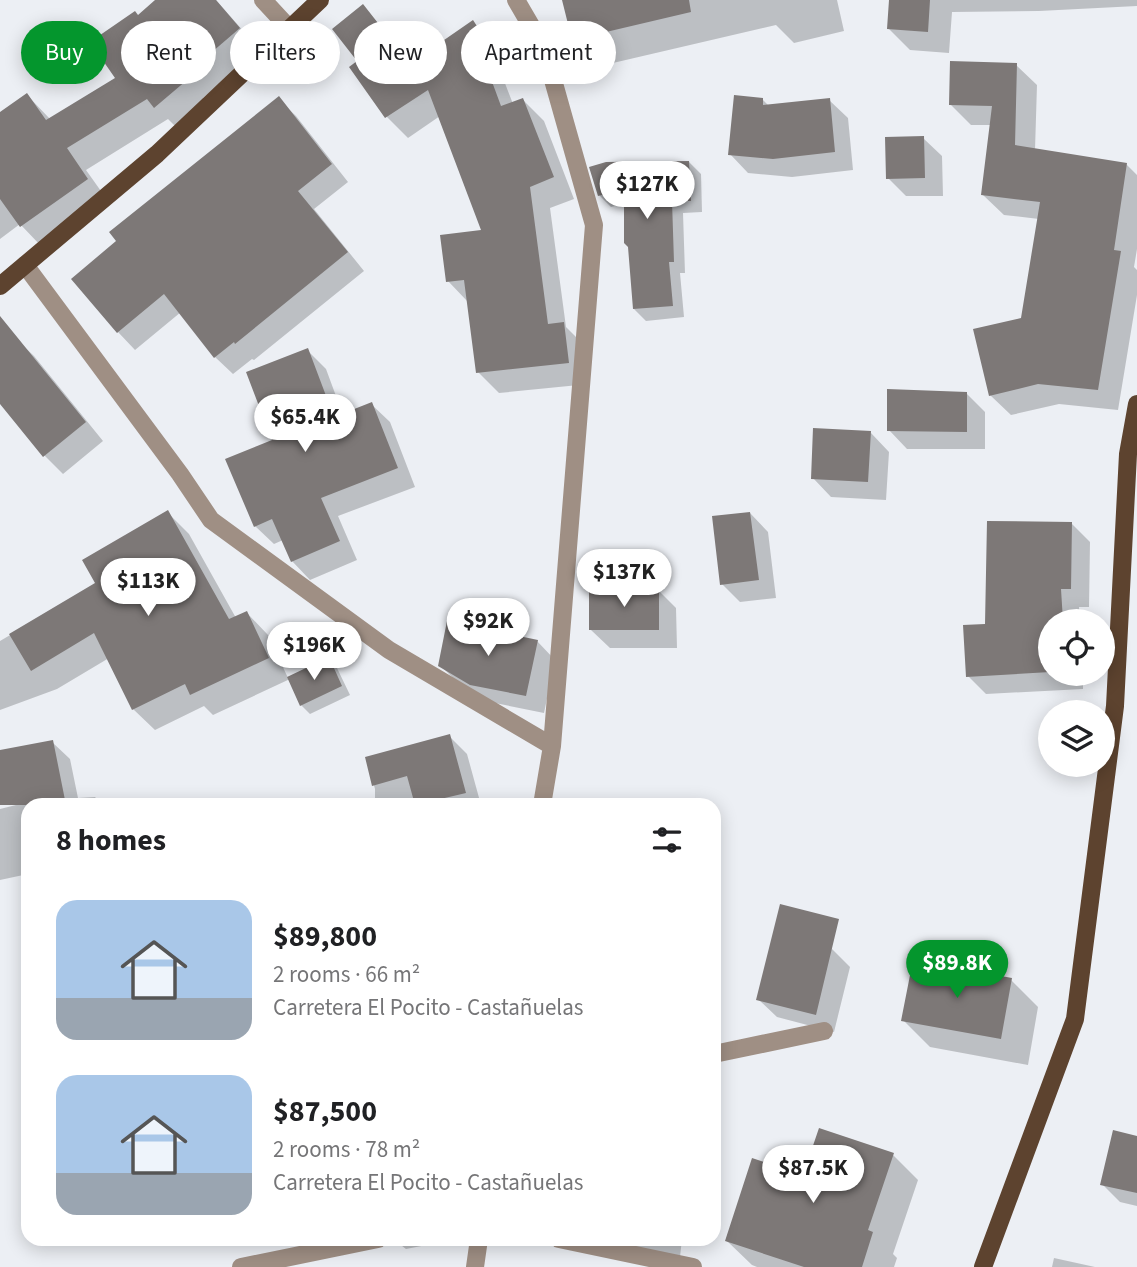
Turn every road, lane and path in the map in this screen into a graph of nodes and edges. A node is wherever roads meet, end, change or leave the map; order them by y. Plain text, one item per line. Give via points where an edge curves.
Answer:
1 (263, 0) edge
2 (320, 0) edge
3 (516, 0) edge
4 (283, 21) edge
5 (296, 21) edge
6 (230, 84) edge
7 (25, 265) junction
8 (0, 286) edge
9 (1137, 404) edge
10 (552, 746) junction
11 (543, 798) edge
12 (824, 1031) dead end
13 (721, 1053) edge
14 (344, 1246) edge
15 (478, 1246) edge
16 (592, 1246) edge
17 (241, 1267) edge
18 (475, 1267) edge
19 (693, 1267) edge
20 (983, 1267) edge

1 - 4 street
2 - 5 main road
3 - 10 street via 544,48 594,225
6 - 7 main road via 157,154
7 - 8 main road
7 - 10 street via 211,520 388,650
9 - 20 main road via 1128,454 1115,706 1075,1019
10 - 11 street
12 - 13 street
14 - 17 street
15 - 18 street
16 - 19 street

